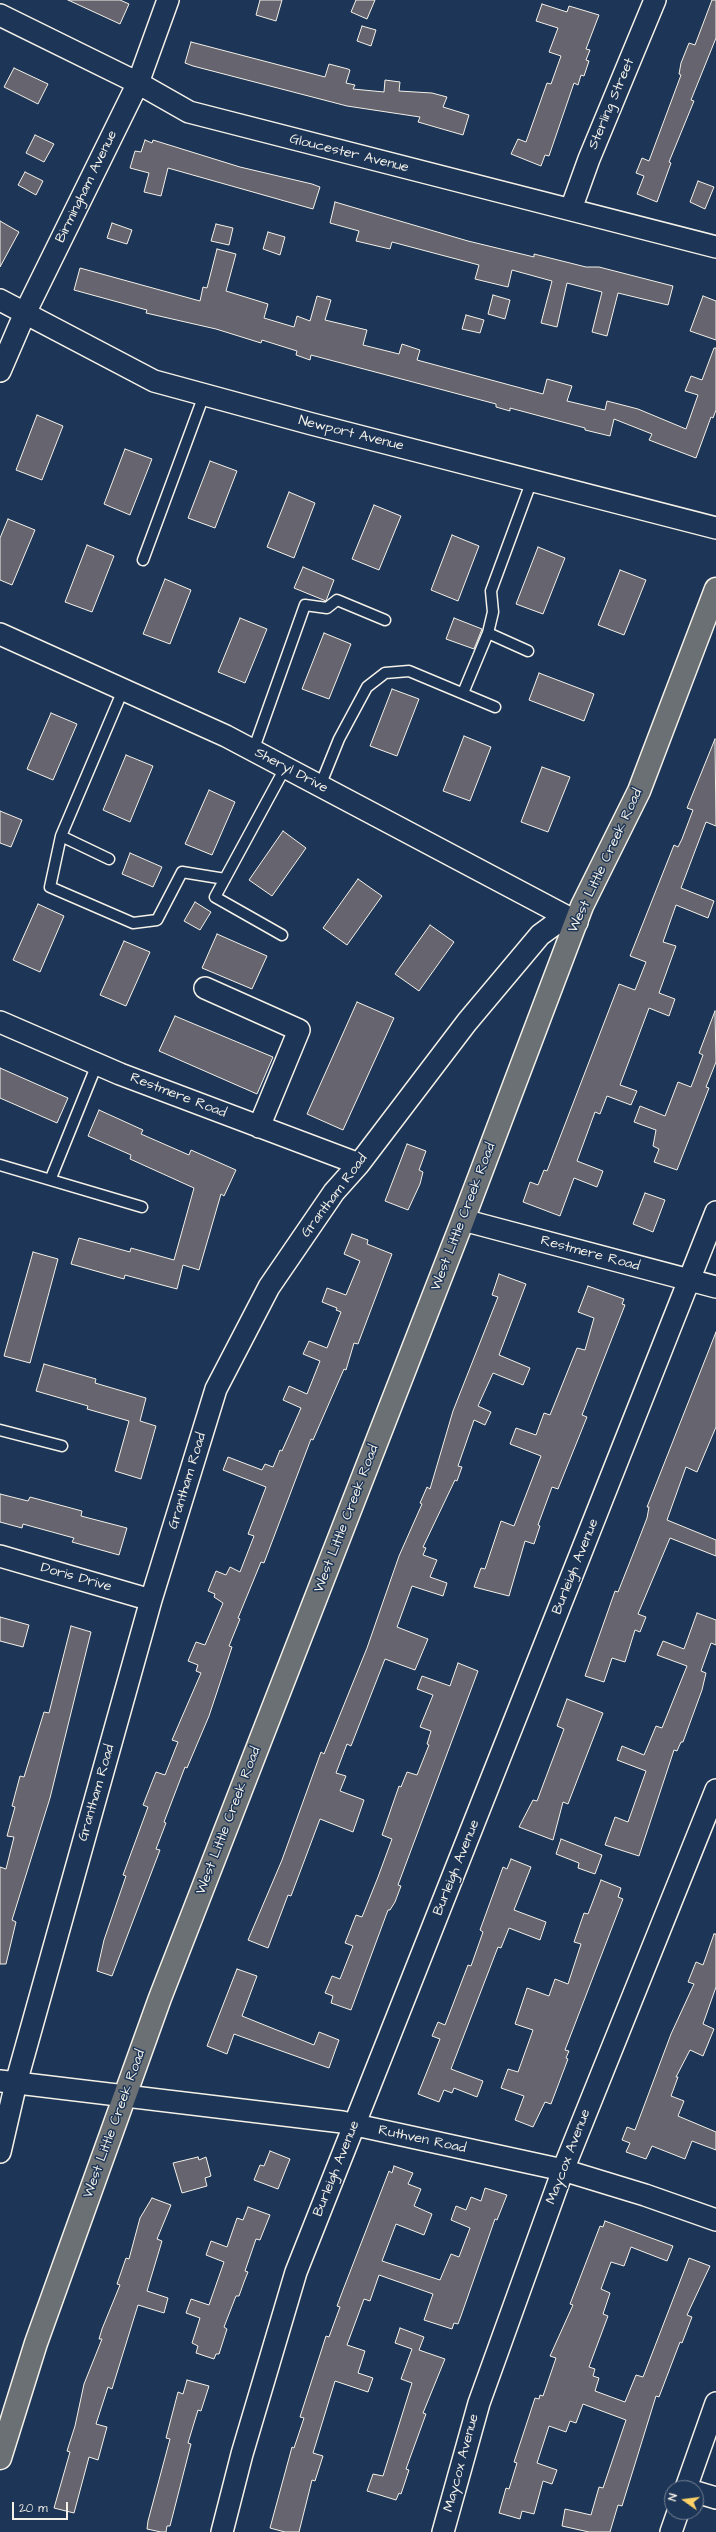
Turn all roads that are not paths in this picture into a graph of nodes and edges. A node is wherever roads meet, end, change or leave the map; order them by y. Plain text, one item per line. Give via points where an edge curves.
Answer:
1 (168, 0) edge
2 (652, 1) edge
3 (0, 15) edge
4 (138, 83) junction
5 (571, 209) junction
6 (716, 247) edge
7 (0, 300) edge
8 (25, 313) junction
9 (0, 371) edge
10 (204, 395) junction
11 (532, 480) junction
12 (716, 528) edge
13 (143, 560) dead end
14 (716, 589) edge
15 (385, 620) dead end
16 (488, 633) junction
17 (0, 634) edge
18 (528, 651) dead end
19 (123, 690) junction
20 (463, 693) junction
21 (496, 707) dead end
22 (253, 751) junction
23 (285, 768) junction
24 (320, 786) junction
25 (61, 836) junction
26 (109, 859) dead end
27 (225, 879) junction
28 (576, 922) junction
29 (282, 935) dead end
30 (205, 988) dead end
31 (0, 1022) edge
32 (97, 1064) junction
33 (259, 1126) junction
34 (0, 1164) edge
35 (359, 1164) junction
36 (51, 1178) junction
37 (142, 1207) dead end
38 (716, 1212) edge
39 (463, 1220) junction
40 (690, 1280) junction
41 (716, 1287) edge
42 (0, 1430) edge
43 (62, 1446) dead end
44 (0, 1556) edge
45 (151, 1600) junction
46 (716, 1790) edge
47 (8, 2082) edge
48 (125, 2096) junction
49 (355, 2125) junction
50 (0, 2152) edge
51 (563, 2170) junction
52 (716, 2220) edge
53 (716, 2403) edge
54 (0, 2458) edge
55 (689, 2480) edge
56 (704, 2494) edge
57 (716, 2498) edge
58 (675, 2520) edge
59 (222, 2532) edge
60 (443, 2532) edge
61 (671, 2532) edge

1 - 4 street, Birmingham Avenue
2 - 5 street, Sterling Street
3 - 4 street, Gloucester Avenue
4 - 5 street, Gloucester Avenue via 189,112
4 - 8 street, Birmingham Avenue
5 - 6 street, Gloucester Avenue
7 - 8 street, Newport Avenue
8 - 9 street, Birmingham Avenue
8 - 10 street, Newport Avenue via 154,381
10 - 11 street, Newport Avenue
10 - 13 lane
11 - 12 street, Newport Avenue
11 - 16 lane via 491,590 493,612
14 - 28 main road, West Little Creek Road via 639,792
15 - 22 lane via 337,600 327,608 306,605
16 - 18 lane
16 - 20 lane
17 - 19 street, Sheryl Drive
19 - 22 street, Sheryl Drive
19 - 25 lane
20 - 21 lane
20 - 24 lane via 410,671 385,673 367,687 339,740
22 - 23 street, Sheryl Drive
23 - 24 street, Sheryl Drive
23 - 27 lane
24 - 28 street, Sheryl Drive
25 - 26 lane
25 - 27 lane via 50,887 133,923 156,920 182,872
27 - 29 lane via 215,897
28 - 35 street, Grantham Road via 555,924 540,934 467,1022
28 - 39 main road, West Little Creek Road
30 - 33 street via 299,1030
31 - 32 street, Restmere Road
32 - 33 street, Restmere Road
32 - 36 lane
33 - 35 street, Restmere Road
34 - 36 lane
35 - 45 street, Grantham Road via 334,1192 269,1287 216,1389
36 - 37 lane
38 - 40 street, Burleigh Avenue
39 - 40 street, Restmere Road
39 - 48 main road, West Little Creek Road via 160,1998
40 - 41 street, Restmere Road
40 - 49 street, Burleigh Avenue
42 - 43 lane
44 - 45 street, Doris Drive
45 - 47 street, Grantham Road
46 - 51 street, Maycox Avenue
47 - 48 street, Ruthven Road
47 - 50 street, Grantham Road
48 - 49 street, Ruthven Road
48 - 54 main road, West Little Creek Road via 36,2343
49 - 51 street, Ruthven Road
49 - 59 street, Burleigh Avenue via 296,2272 242,2454
51 - 52 street, Ruthven Road
51 - 60 street, Maycox Avenue via 478,2403
53 - 55 street
56 - 57 street
58 - 61 street

